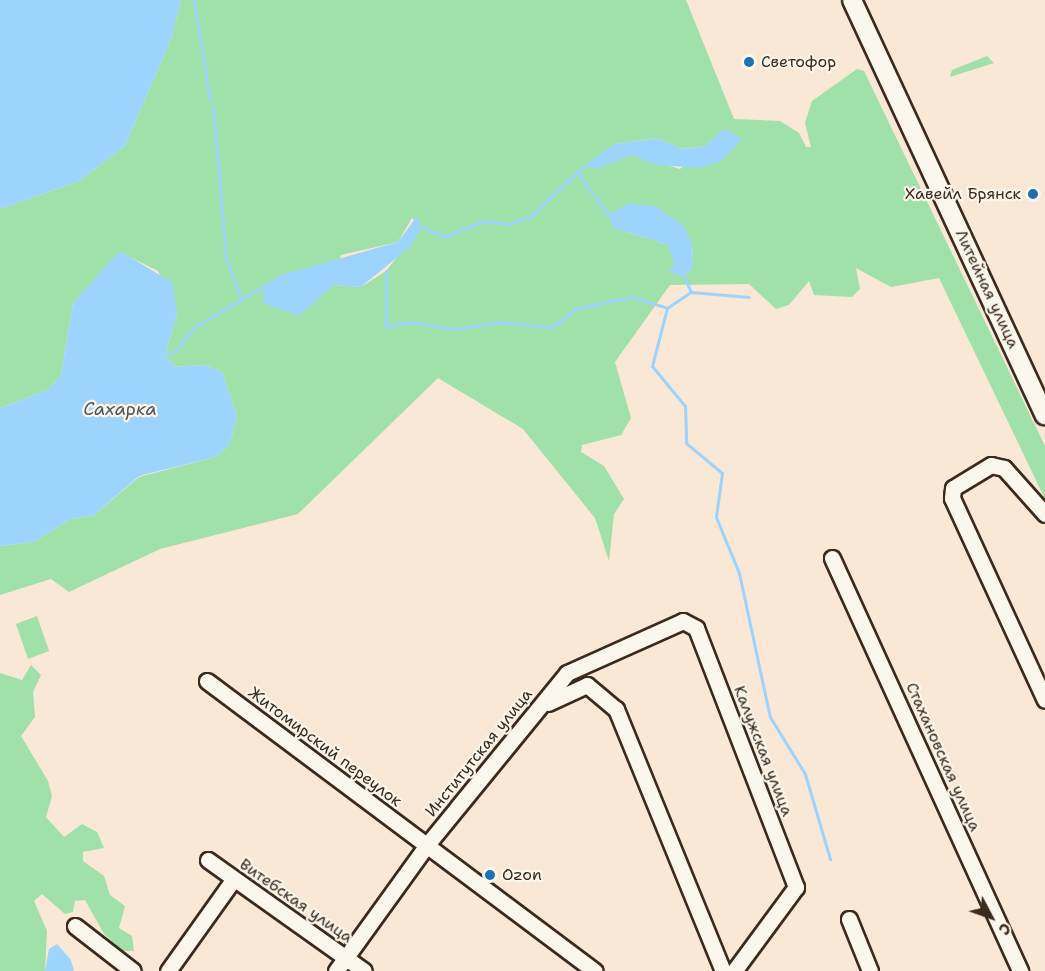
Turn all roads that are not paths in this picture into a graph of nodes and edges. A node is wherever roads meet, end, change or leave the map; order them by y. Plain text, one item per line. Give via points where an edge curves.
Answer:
1 (852, 0) edge
2 (1045, 415) edge
3 (1045, 514) edge
4 (832, 558) dead end
5 (696, 628) joint
6 (207, 681) dead end
7 (1045, 700) edge
8 (536, 711) junction
9 (426, 846) junction
10 (208, 860) dead end
11 (233, 880) junction
12 (849, 919) dead end
13 (75, 926) dead end
14 (345, 958) junction
15 (133, 971) edge
16 (168, 971) edge
17 (336, 971) edge
18 (364, 971) edge
19 (594, 971) edge
20 (723, 971) edge
21 (734, 971) edge
22 (870, 971) edge
23 (1020, 971) edge

1 - 2 main road, Литейная улица
3 - 7 street via 1004,468 991,465 967,476 953,488 952,498
4 - 23 street, Стахановская улица
5 - 8 street, Институтская улица via 688,621 678,622 567,673
5 - 21 street, Калужская улица via 796,887
6 - 9 street, Житомирский переулок
8 - 9 street, Институтская улица
8 - 20 street via 587,685 616,709
9 - 14 street, Институтская улица
9 - 19 street, Житомирский переулок
10 - 11 street, Витебская улица
11 - 14 street, Витебская улица
11 - 16 street
12 - 22 street
13 - 15 street
14 - 17 street, Институтская улица
14 - 18 street, Витебская улица

